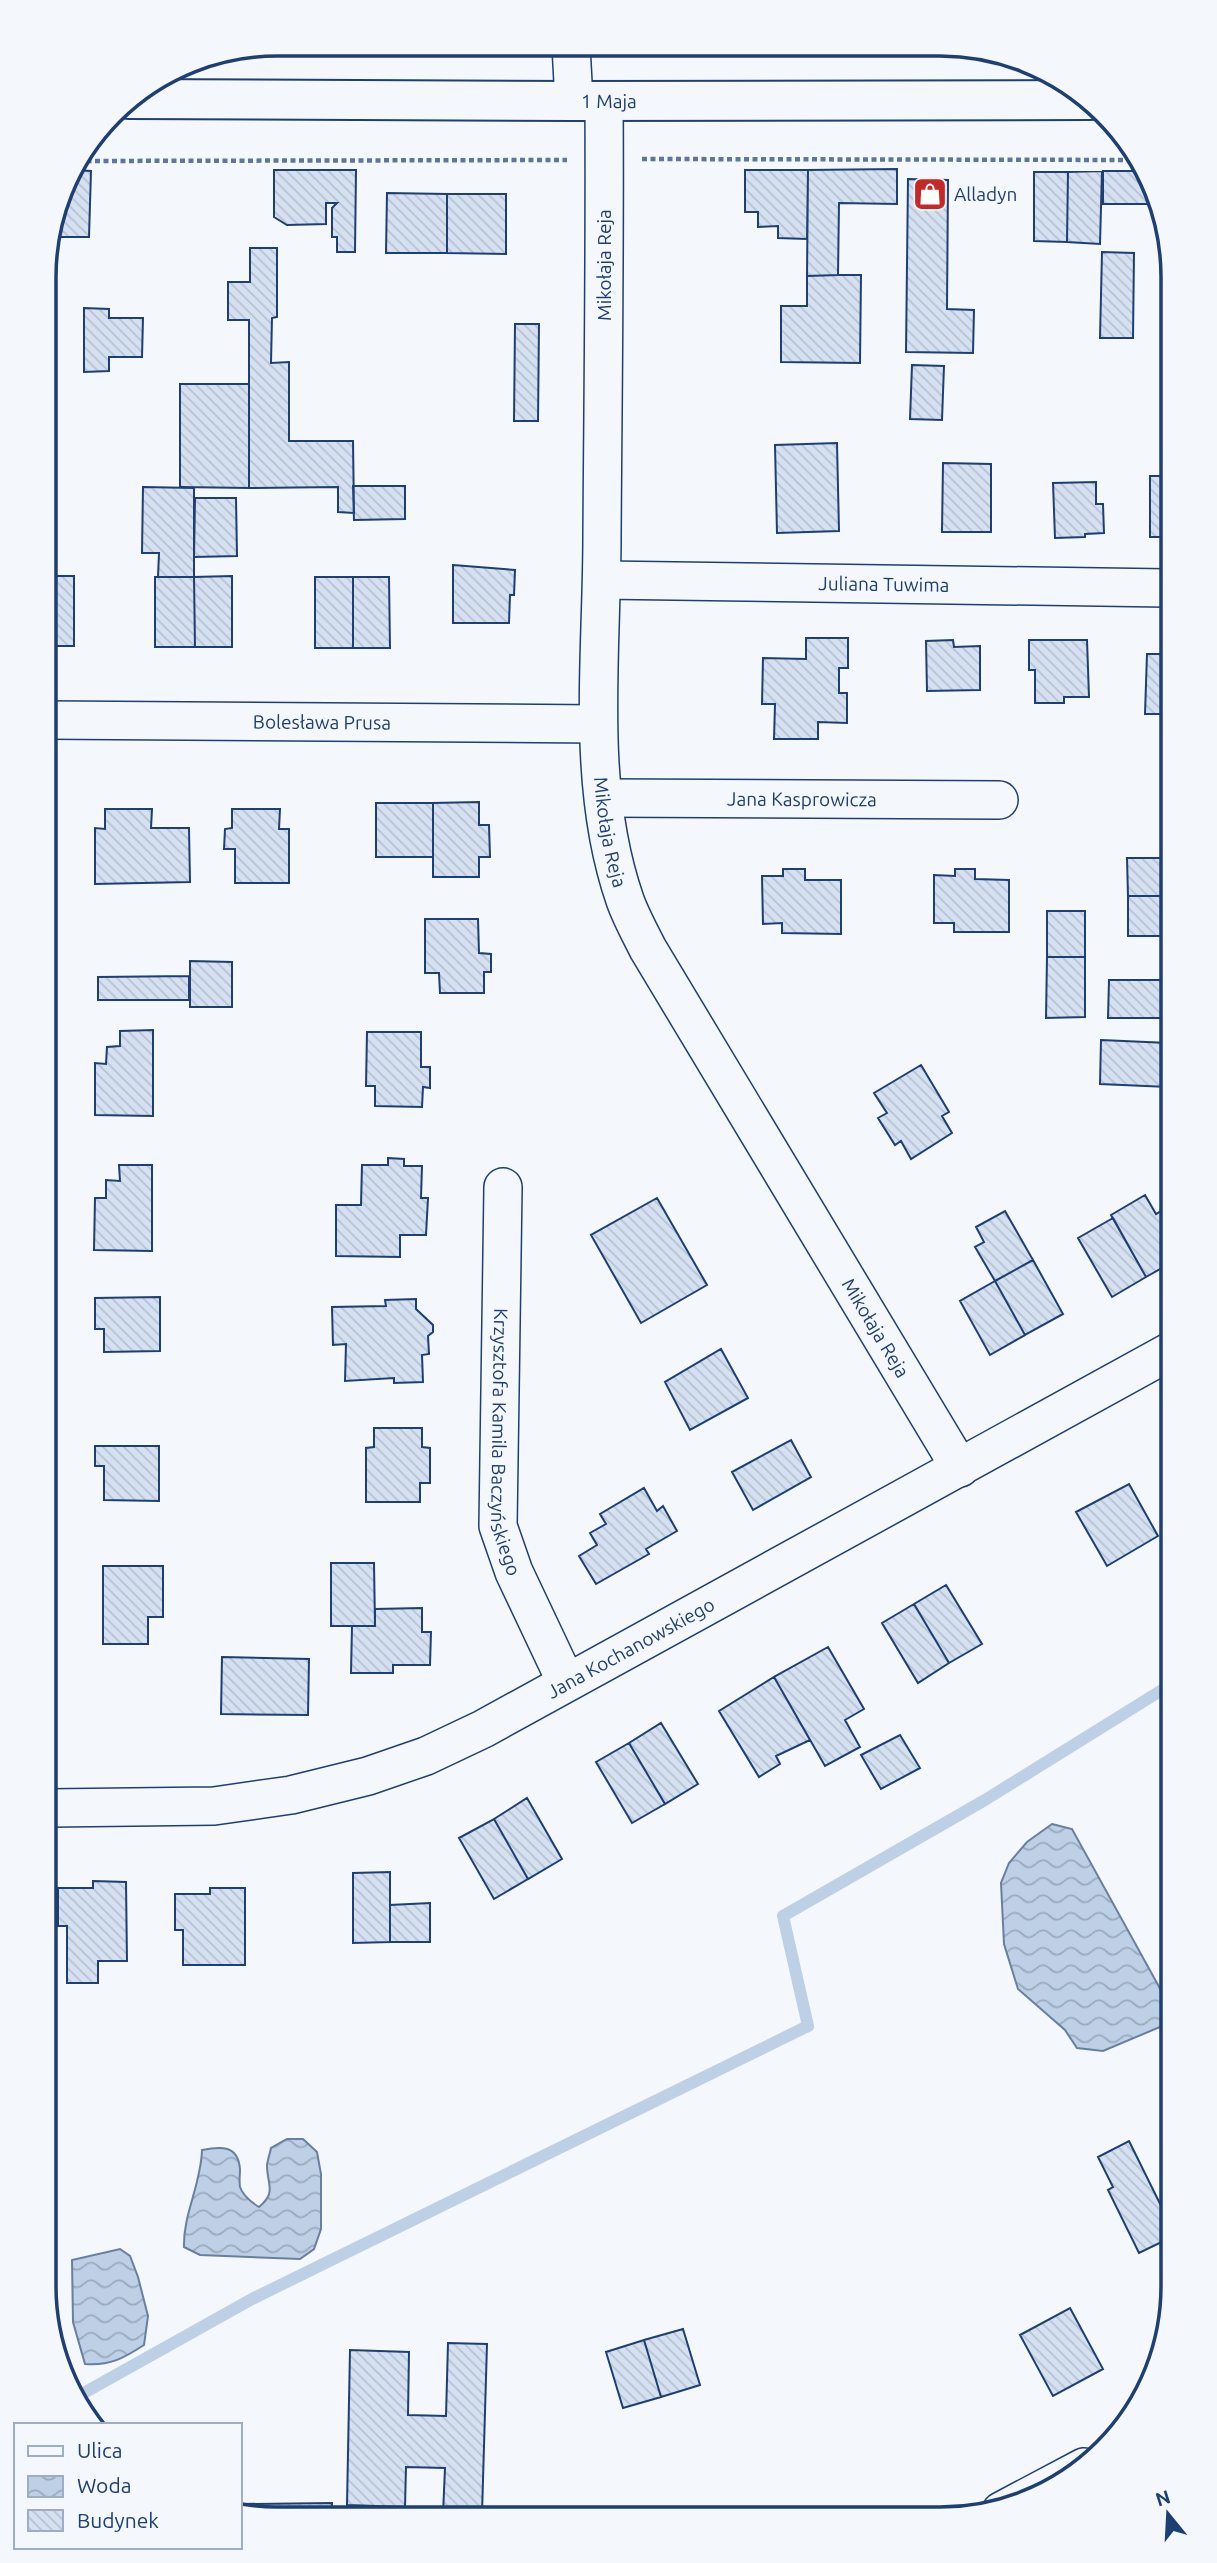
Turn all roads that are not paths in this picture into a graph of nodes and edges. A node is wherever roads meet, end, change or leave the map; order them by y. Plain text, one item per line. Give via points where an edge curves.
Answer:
1 (574, 56) edge
2 (146, 99) edge
3 (1072, 100) edge
4 (589, 101) junction
5 (602, 580) junction
6 (1161, 588) edge
7 (56, 720) edge
8 (598, 724) junction
9 (604, 798) junction
10 (999, 800) dead end
11 (503, 1187) dead end
12 (1161, 1356) edge
13 (960, 1468) junction
14 (566, 1682) junction
15 (56, 1808) edge

1 - 4 street, Mikołaja Reja
2 - 4 street, 1 Maja
3 - 4 street, 1 Maja
4 - 5 street, Mikołaja Reja via 604,160
5 - 6 street, Juliana Tuwima
5 - 8 street, Mikołaja Reja
7 - 8 street, Bolesława Prusa
8 - 9 street, Mikołaja Reja
9 - 10 street, Jana Kasprowicza
9 - 13 street, Mikołaja Reja via 625,900 648,948
11 - 14 street, Krzysztofa Kamila Baczyńskiego via 498,1526 514,1572
12 - 13 street, Jana Kochanowskiego
13 - 14 street, Jana Kochanowskiego
14 - 15 street, Jana Kochanowskiego via 426,1756 290,1796 214,1806

